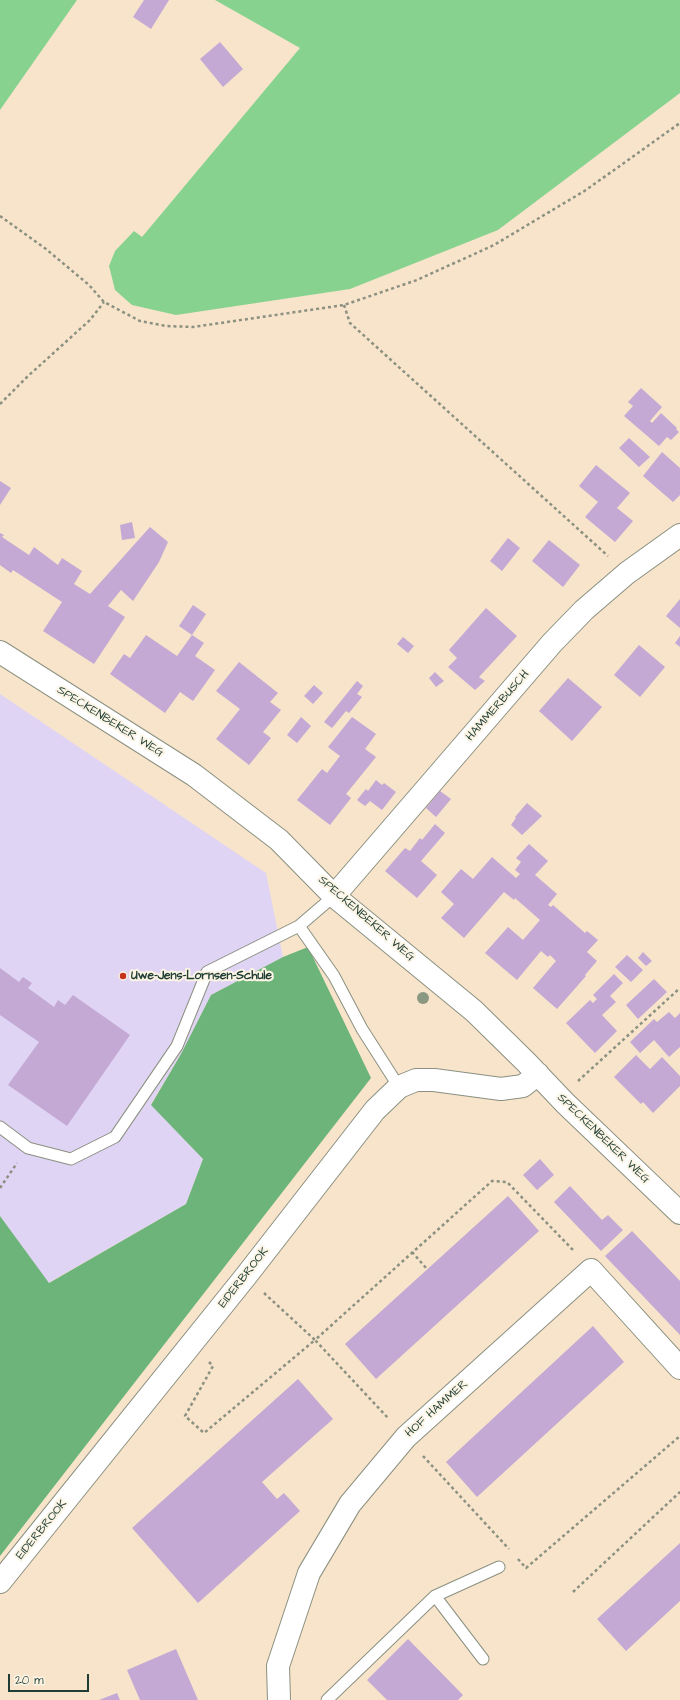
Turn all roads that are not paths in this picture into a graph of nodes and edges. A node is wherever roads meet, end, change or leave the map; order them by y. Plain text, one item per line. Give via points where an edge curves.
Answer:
1 (680, 535) edge
2 (0, 652) edge
3 (334, 896) junction
4 (299, 926) junction
5 (538, 1074) junction
6 (399, 1086) junction
7 (0, 1127) edge
8 (680, 1213) edge
9 (680, 1368) edge
10 (499, 1567) dead end
11 (0, 1582) edge
12 (435, 1596) junction
13 (483, 1659) dead end
14 (279, 1700) edge
15 (327, 1700) edge

1 - 3 street, HAMMERBUSCH via 627,573 584,610 552,643
2 - 3 street, SPECKENBEKER WEG via 194,775 279,840
3 - 4 lane
3 - 5 street, SPECKENBEKER WEG via 474,1011
4 - 6 lane via 334,976 362,1029
4 - 7 lane via 207,972 177,1046 115,1137 71,1159 28,1148
5 - 6 street, EIDERBROOK via 523,1086 501,1088 434,1080 416,1080
5 - 8 street, SPECKENBEKER WEG via 565,1104
6 - 11 street, EIDERBROOK via 375,1110 246,1276
9 - 14 street, HOF HAMMER via 591,1270 406,1437 350,1504 309,1573 278,1666
10 - 12 lane
12 - 13 lane
12 - 15 lane

